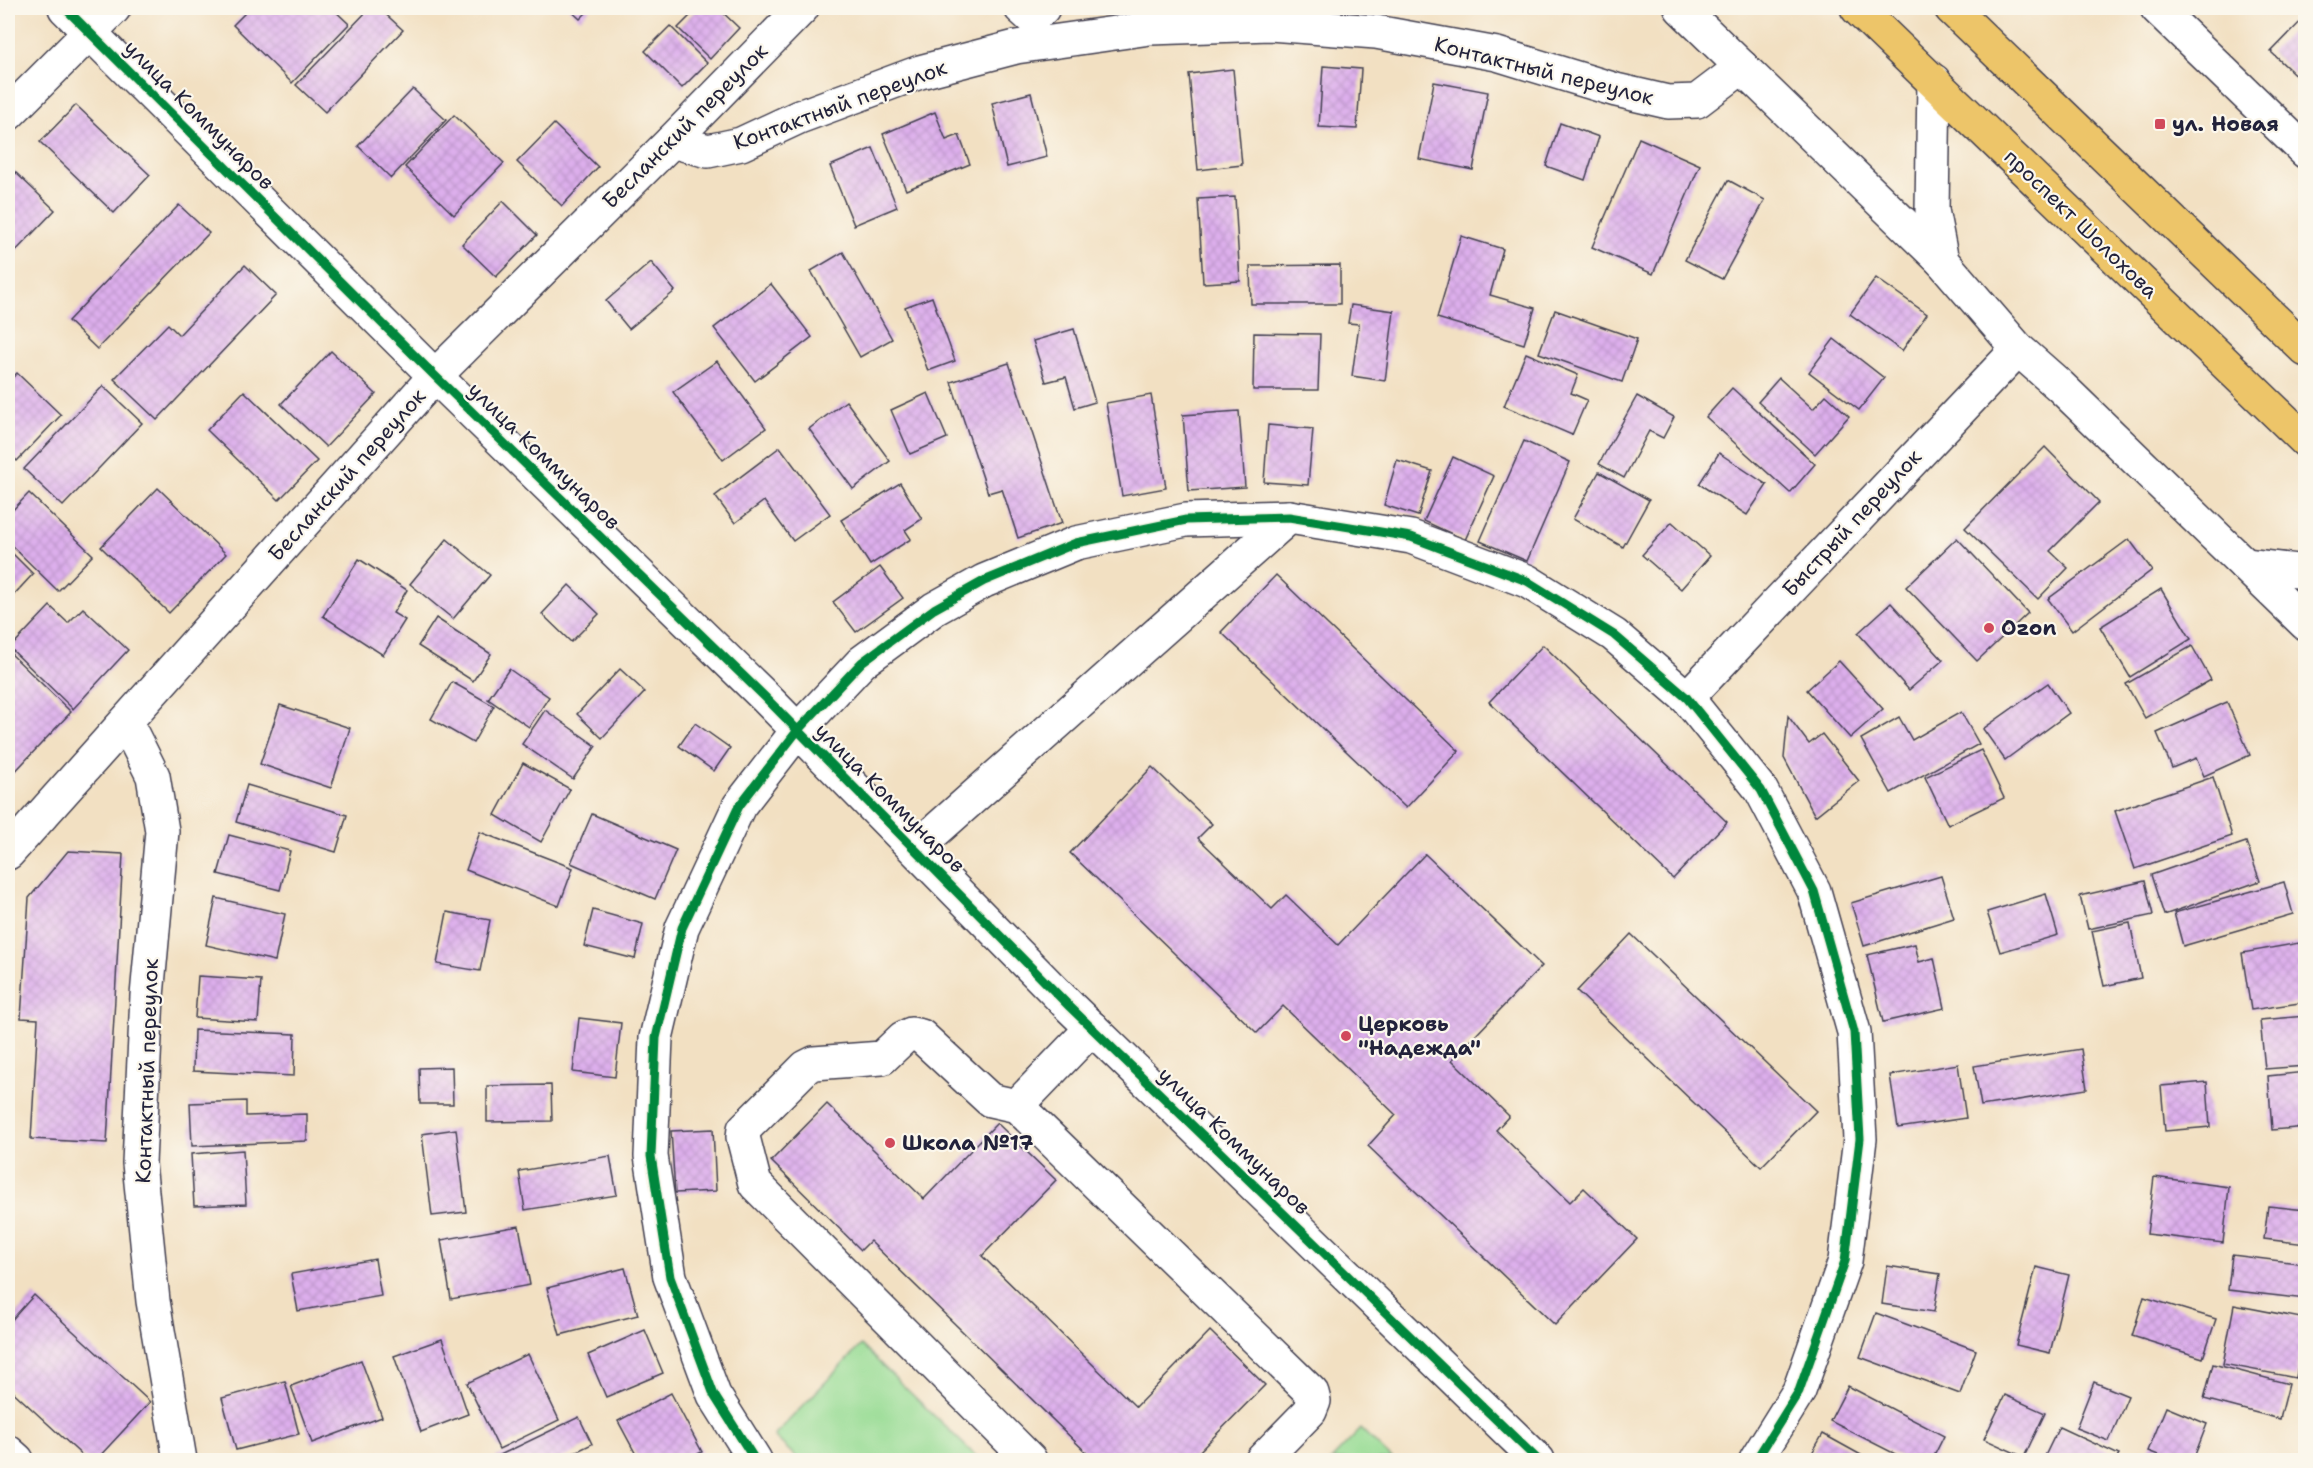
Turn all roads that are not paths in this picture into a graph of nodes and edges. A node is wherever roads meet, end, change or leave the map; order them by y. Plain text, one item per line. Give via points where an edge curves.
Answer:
1 (65, 8) edge
2 (114, 8) edge
3 (802, 8) edge
4 (1021, 8) edge
5 (1043, 8) edge
6 (1681, 8) edge
7 (1857, 8) edge
8 (1951, 8) edge
9 (2157, 8) edge
10 (90, 32) junction
11 (1742, 67) junction
12 (1934, 81) junction
13 (8, 114) edge
14 (672, 141) junction
15 (2306, 152) edge
16 (1942, 261) junction
17 (2018, 349) junction
18 (2306, 350) edge
19 (435, 376) junction
20 (2306, 441) edge
21 (1289, 517) junction
22 (2245, 565) junction
23 (2306, 572) edge
24 (2306, 624) edge
25 (1687, 698) junction
26 (126, 722) junction
27 (798, 730) junction
28 (915, 849) junction
29 (8, 853) edge
30 (1092, 1028) junction
31 (1017, 1106) junction
32 (8, 1452) edge
33 (16, 1461) edge
34 (180, 1461) edge
35 (755, 1461) edge
36 (1030, 1461) edge
37 (1262, 1461) edge
38 (1538, 1461) edge
39 (1756, 1461) edge

1 - 10 street, улица Коммунаров
2 - 10 street
3 - 14 street, Бесланский переулок
4 - 5 street via 1032,18
6 - 11 street
7 - 12 main road, проспект Шолохова
8 - 18 main road
9 - 15 street
10 - 13 street
10 - 19 street, улица Коммунаров
11 - 14 street, Контактный переулок via 1697,100 1668,102 1497,54 1376,32 1270,24 1150,28 1016,48 920,72 799,117 741,144 708,151
11 - 16 street
12 - 16 street via 1932,210
12 - 20 main road, проспект Шолохова
14 - 19 street, Бесланский переулок
16 - 17 street
17 - 22 street
17 - 25 street, Быстрый переулок
19 - 26 street, Бесланский переулок
19 - 27 street, улица Коммунаров
21 - 25 street via 1411,537 1527,581 1614,635
21 - 27 street via 1186,520 1076,543 984,581 934,609 862,662
21 - 28 street
22 - 23 street
22 - 24 street
25 - 39 street via 1761,790 1814,891 1854,1032 1860,1139 1845,1261 1799,1390
26 - 29 street, Бесланский переулок
26 - 34 street, Контактный переулок via 153,776 162,831 147,996 139,1163 153,1301
27 - 28 street, улица Коммунаров
27 - 35 street via 740,806 682,928 656,1038 651,1156 670,1277 714,1395
28 - 30 street, улица Коммунаров
30 - 31 street
30 - 38 street, улица Коммунаров
31 - 36 street via 990,1100 921,1036 911,1034 882,1058 823,1061 806,1067 748,1125 744,1137 752,1176 760,1190
31 - 37 street via 1312,1393 1310,1411
32 - 33 street

